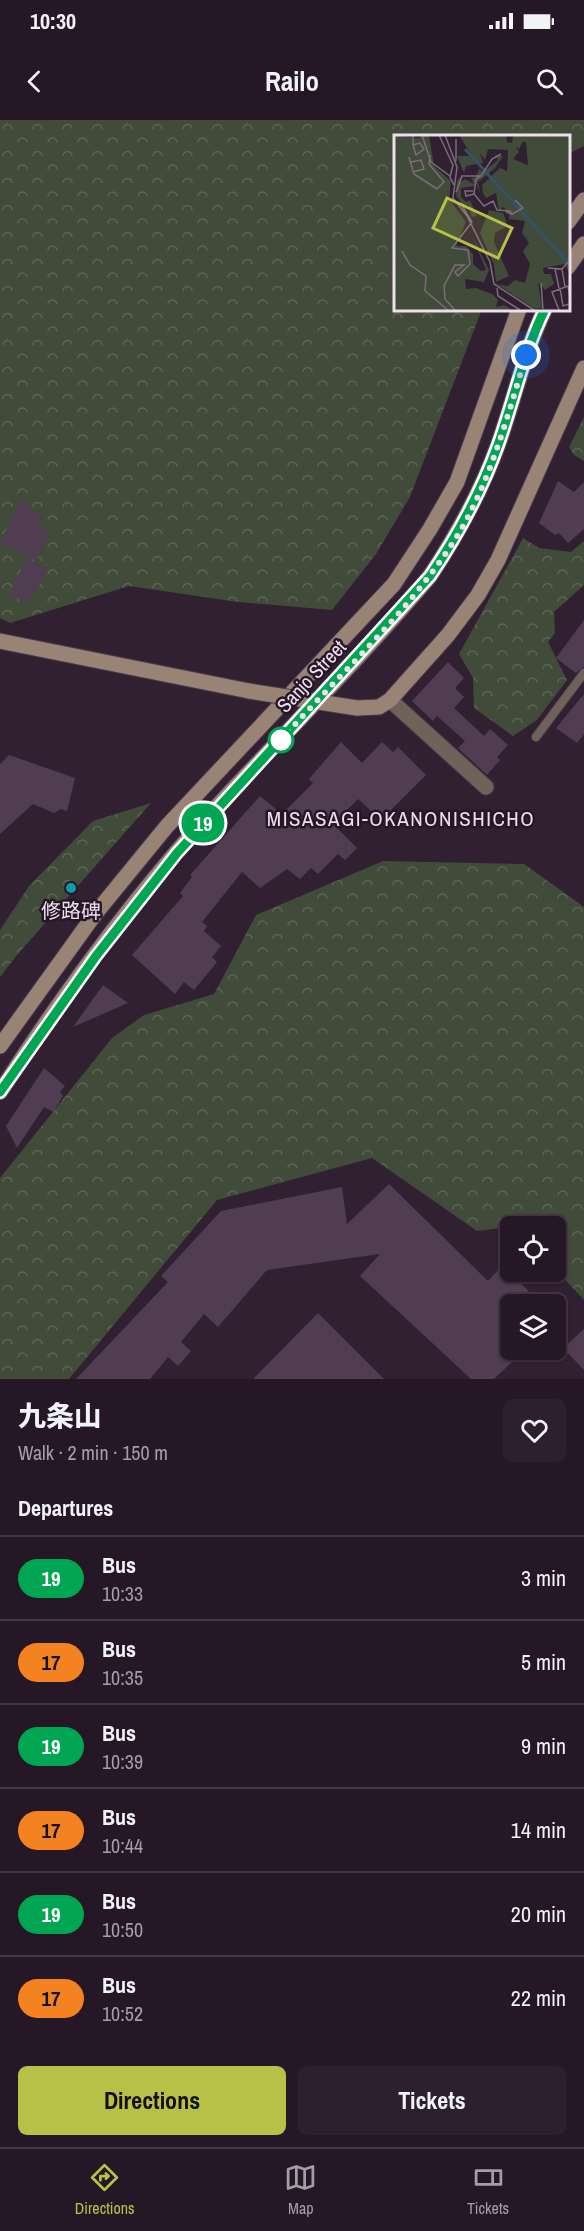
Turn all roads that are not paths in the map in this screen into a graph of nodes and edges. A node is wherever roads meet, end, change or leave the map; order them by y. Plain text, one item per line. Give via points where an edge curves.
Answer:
1 (584, 200) edge
2 (569, 219) edge
3 (584, 244) edge
4 (569, 264) edge
5 (519, 310) edge
6 (545, 310) edge
7 (584, 368) edge
8 (0, 642) edge
9 (584, 673) edge
10 (390, 700) junction
11 (536, 737) dead end
12 (486, 787) dead end
13 (0, 1046) edge
14 (0, 1092) edge

1 - 2 main road
3 - 4 main road
5 - 13 main road, Sanjo Street via 456,482 394,584 167,826 88,923
6 - 14 main road, Sanjo Street via 532,336 481,487 459,532 430,576 219,805 139,898
7 - 10 main road via 498,560 478,595
8 - 10 main road, bridge via 357,708 379,706
9 - 11 lane
10 - 12 street

